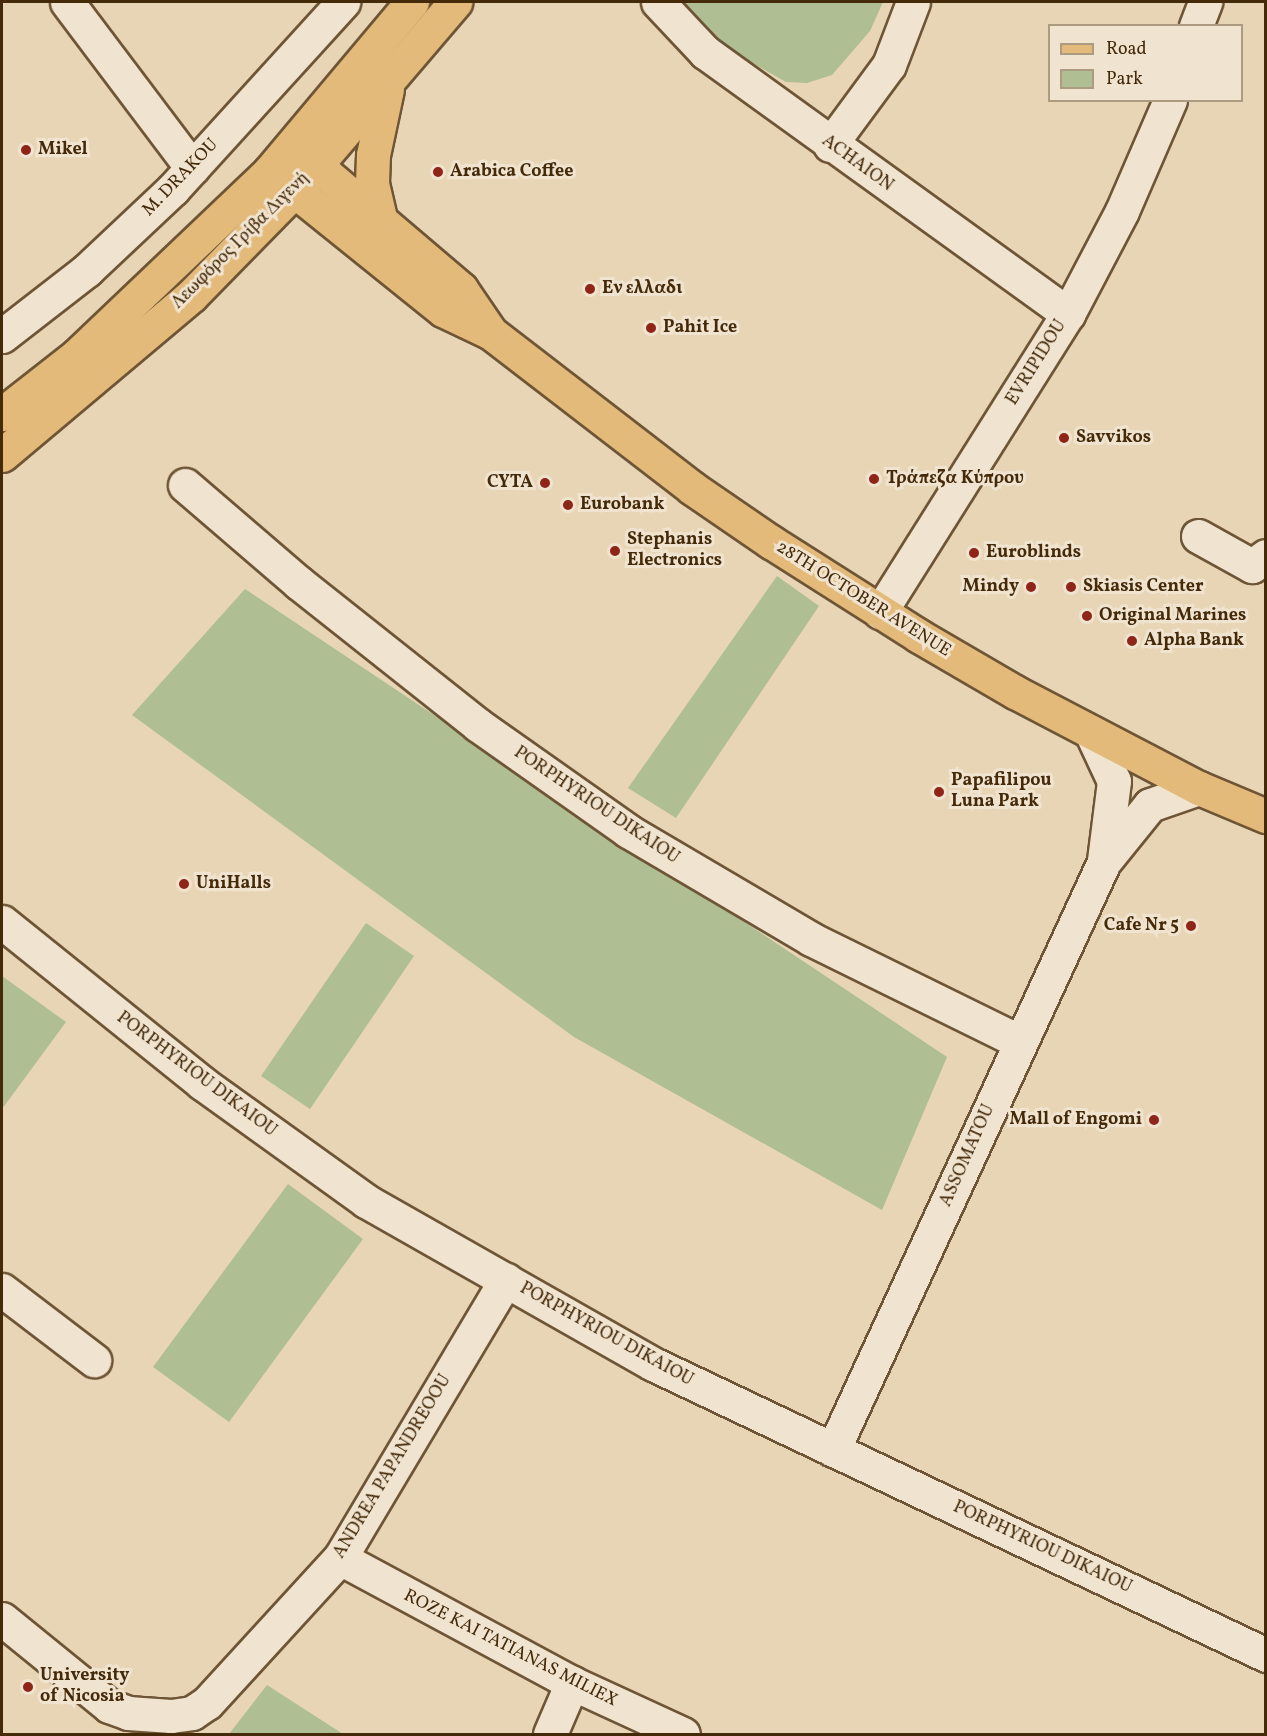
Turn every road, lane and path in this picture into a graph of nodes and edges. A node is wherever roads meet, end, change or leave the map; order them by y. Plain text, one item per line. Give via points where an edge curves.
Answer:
1 (67, 2) edge
2 (343, 2) edge
3 (412, 2) edge
4 (455, 2) edge
5 (658, 2) edge
6 (913, 2) edge
7 (1205, 2) edge
8 (1197, 24) edge
9 (389, 81) junction
10 (1169, 102) edge
11 (830, 145) junction
12 (304, 156) junction
13 (192, 168) junction
14 (281, 182) junction
15 (380, 218) junction
16 (1068, 314) junction
17 (491, 333) junction
18 (2, 336) edge
19 (2, 414) edge
20 (2, 455) edge
21 (185, 485) dead end
22 (1198, 536) dead end
23 (1266, 556) edge
24 (880, 612) junction
25 (1091, 732) junction
26 (1199, 788) junction
27 (1266, 816) edge
28 (1104, 862) junction
29 (2, 922) edge
30 (1020, 1042) junction
31 (506, 1280) junction
32 (2, 1290) edge
33 (94, 1360) dead end
34 (833, 1450) junction
35 (340, 1558) junction
36 (2, 1619) edge
37 (1266, 1655) edge
38 (572, 1683) junction
39 (184, 1724) edge
40 (550, 1734) edge
41 (683, 1734) edge

1 - 13 street
2 - 13 street, M. DRAKOU
3 - 12 main road, Λεωφόρος Γρίβα Διγενή
4 - 9 main road, Λεωφόρος Γρίβα Διγενή
5 - 11 street, ACHAION via 705,52
6 - 11 street via 889,65
7 - 8 street
9 - 12 main road, Λεωφόρος Γρίβα Διγενή
9 - 15 main road via 373,155 372,183
10 - 16 street, EVRIPIDOU via 1122,211
11 - 16 street, ACHAION
12 - 14 main road, Λεωφόρος Γρίβα Διγενή
12 - 15 main road, 28TH OCTOBER AVENUE
13 - 18 street, M. DRAKOU via 87,270
14 - 17 main road, 28TH OCTOBER AVENUE via 443,310
14 - 19 main road, Λεωφόρος Γρίβα Διγενή
14 - 20 main road, Λεωφόρος Γρίβα Διγενή via 192,295
15 - 17 main road, 28TH OCTOBER AVENUE via 461,289
16 - 24 street, EVRIPIDOU
17 - 24 main road, 28TH OCTOBER AVENUE via 692,488
21 - 30 street, PORPHYRIOU DIKAIOU via 299,583 478,725 628,831 811,939
22 - 23 street via 1252,566
24 - 25 main road, 28TH OCTOBER AVENUE
25 - 26 main road, 28TH OCTOBER AVENUE
25 - 28 street, ASSOMATOU via 1114,781
26 - 27 main road, 28TH OCTOBER AVENUE
26 - 28 street, ASSOMATOU via 1150,805
28 - 30 street, ASSOMATOU
29 - 31 street, PORPHYRIOU DIKAIOU via 202,1083 366,1201
30 - 34 street, ASSOMATOU
31 - 34 street, PORPHYRIOU DIKAIOU via 653,1364
31 - 35 street, ANDREA PAPANDREOOU
32 - 33 street
34 - 37 street, PORPHYRIOU DIKAIOU
35 - 38 street, ROZE KAI TATIANAS MILIEX
35 - 39 street, ANDREA PAPANDREOOU
36 - 39 street, ANDREA PAPANDREOOU via 109,1706
38 - 40 street
38 - 41 street, ROZE KAI TATIANAS MILIEX

